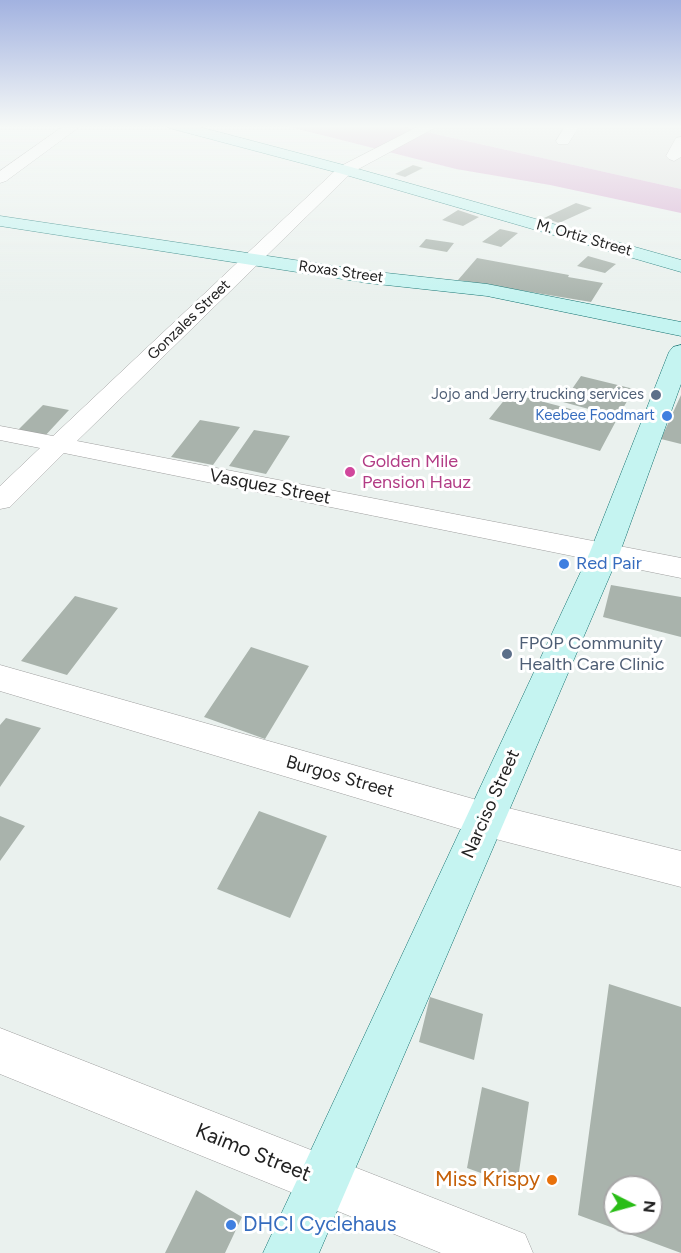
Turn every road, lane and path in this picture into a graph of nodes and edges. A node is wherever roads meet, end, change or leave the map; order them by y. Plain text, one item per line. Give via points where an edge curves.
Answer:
1 (331, 183) edge
2 (392, 183) edge
3 (0, 221) edge
4 (252, 260) junction
5 (681, 266) edge
6 (681, 329) edge
7 (681, 352) edge
8 (0, 434) edge
9 (60, 446) junction
10 (0, 501) edge
11 (605, 552) junction
12 (681, 568) edge
13 (0, 678) edge
14 (484, 819) junction
15 (681, 869) edge
16 (0, 1051) edge
17 (323, 1181) junction
18 (291, 1253) edge
19 (506, 1253) edge

1 - 4 street, Gonzales Street
2 - 5 street, M. Ortiz Street
3 - 4 street, Roxas Street
4 - 6 street, Roxas Street via 487,290
4 - 9 street, Gonzales Street
7 - 11 street, Narciso Street
8 - 9 street, Vasquez Street
9 - 10 street, Gonzales Street
9 - 11 street, Vasquez Street
11 - 12 street, Vasquez Street
11 - 14 street, Narciso Street
13 - 14 street, Burgos Street
14 - 15 street, Burgos Street
14 - 17 street, Narciso Street
16 - 17 street, Kaimo Street
17 - 18 street, Narciso Street
17 - 19 street, Kaimo Street

